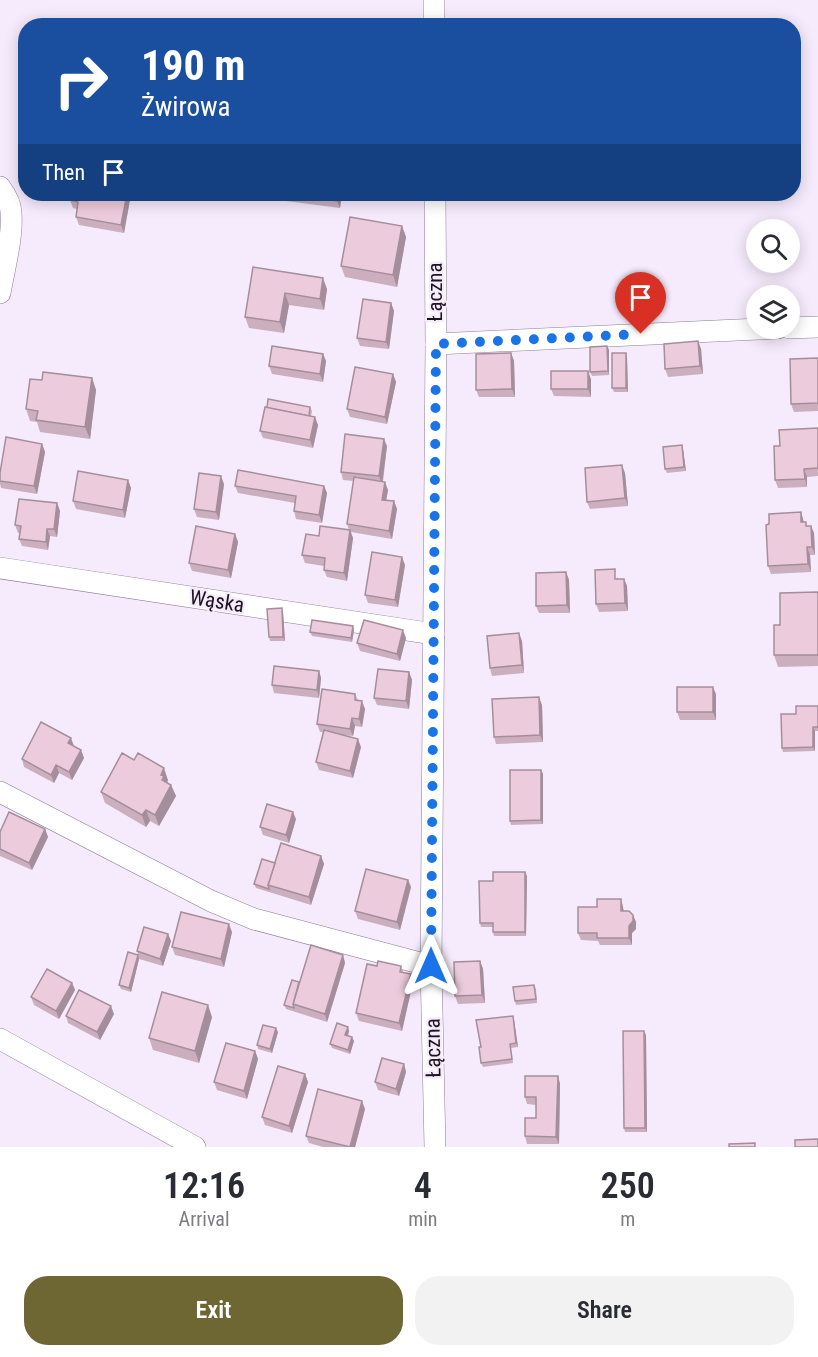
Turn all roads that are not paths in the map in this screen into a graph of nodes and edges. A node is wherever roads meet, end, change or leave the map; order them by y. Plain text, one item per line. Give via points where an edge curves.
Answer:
1 (434, 0) edge
2 (434, 18) edge
3 (0, 187) edge
4 (435, 201) edge
5 (0, 293) edge
6 (818, 327) edge
7 (800, 328) edge
8 (746, 329) edge
9 (436, 344) junction
10 (0, 568) edge
11 (434, 634) junction
12 (0, 792) edge
13 (431, 966) junction
14 (0, 1039) edge
15 (195, 1147) edge
16 (435, 1147) edge

1 - 2 street
3 - 5 street via 12,212
4 - 9 street, Łączna
6 - 7 street
8 - 9 street
9 - 11 street, Łączna
10 - 11 street, Wąska
11 - 13 street, Łączna
12 - 13 street via 211,901 254,919
13 - 16 street, Łączna
14 - 15 street

